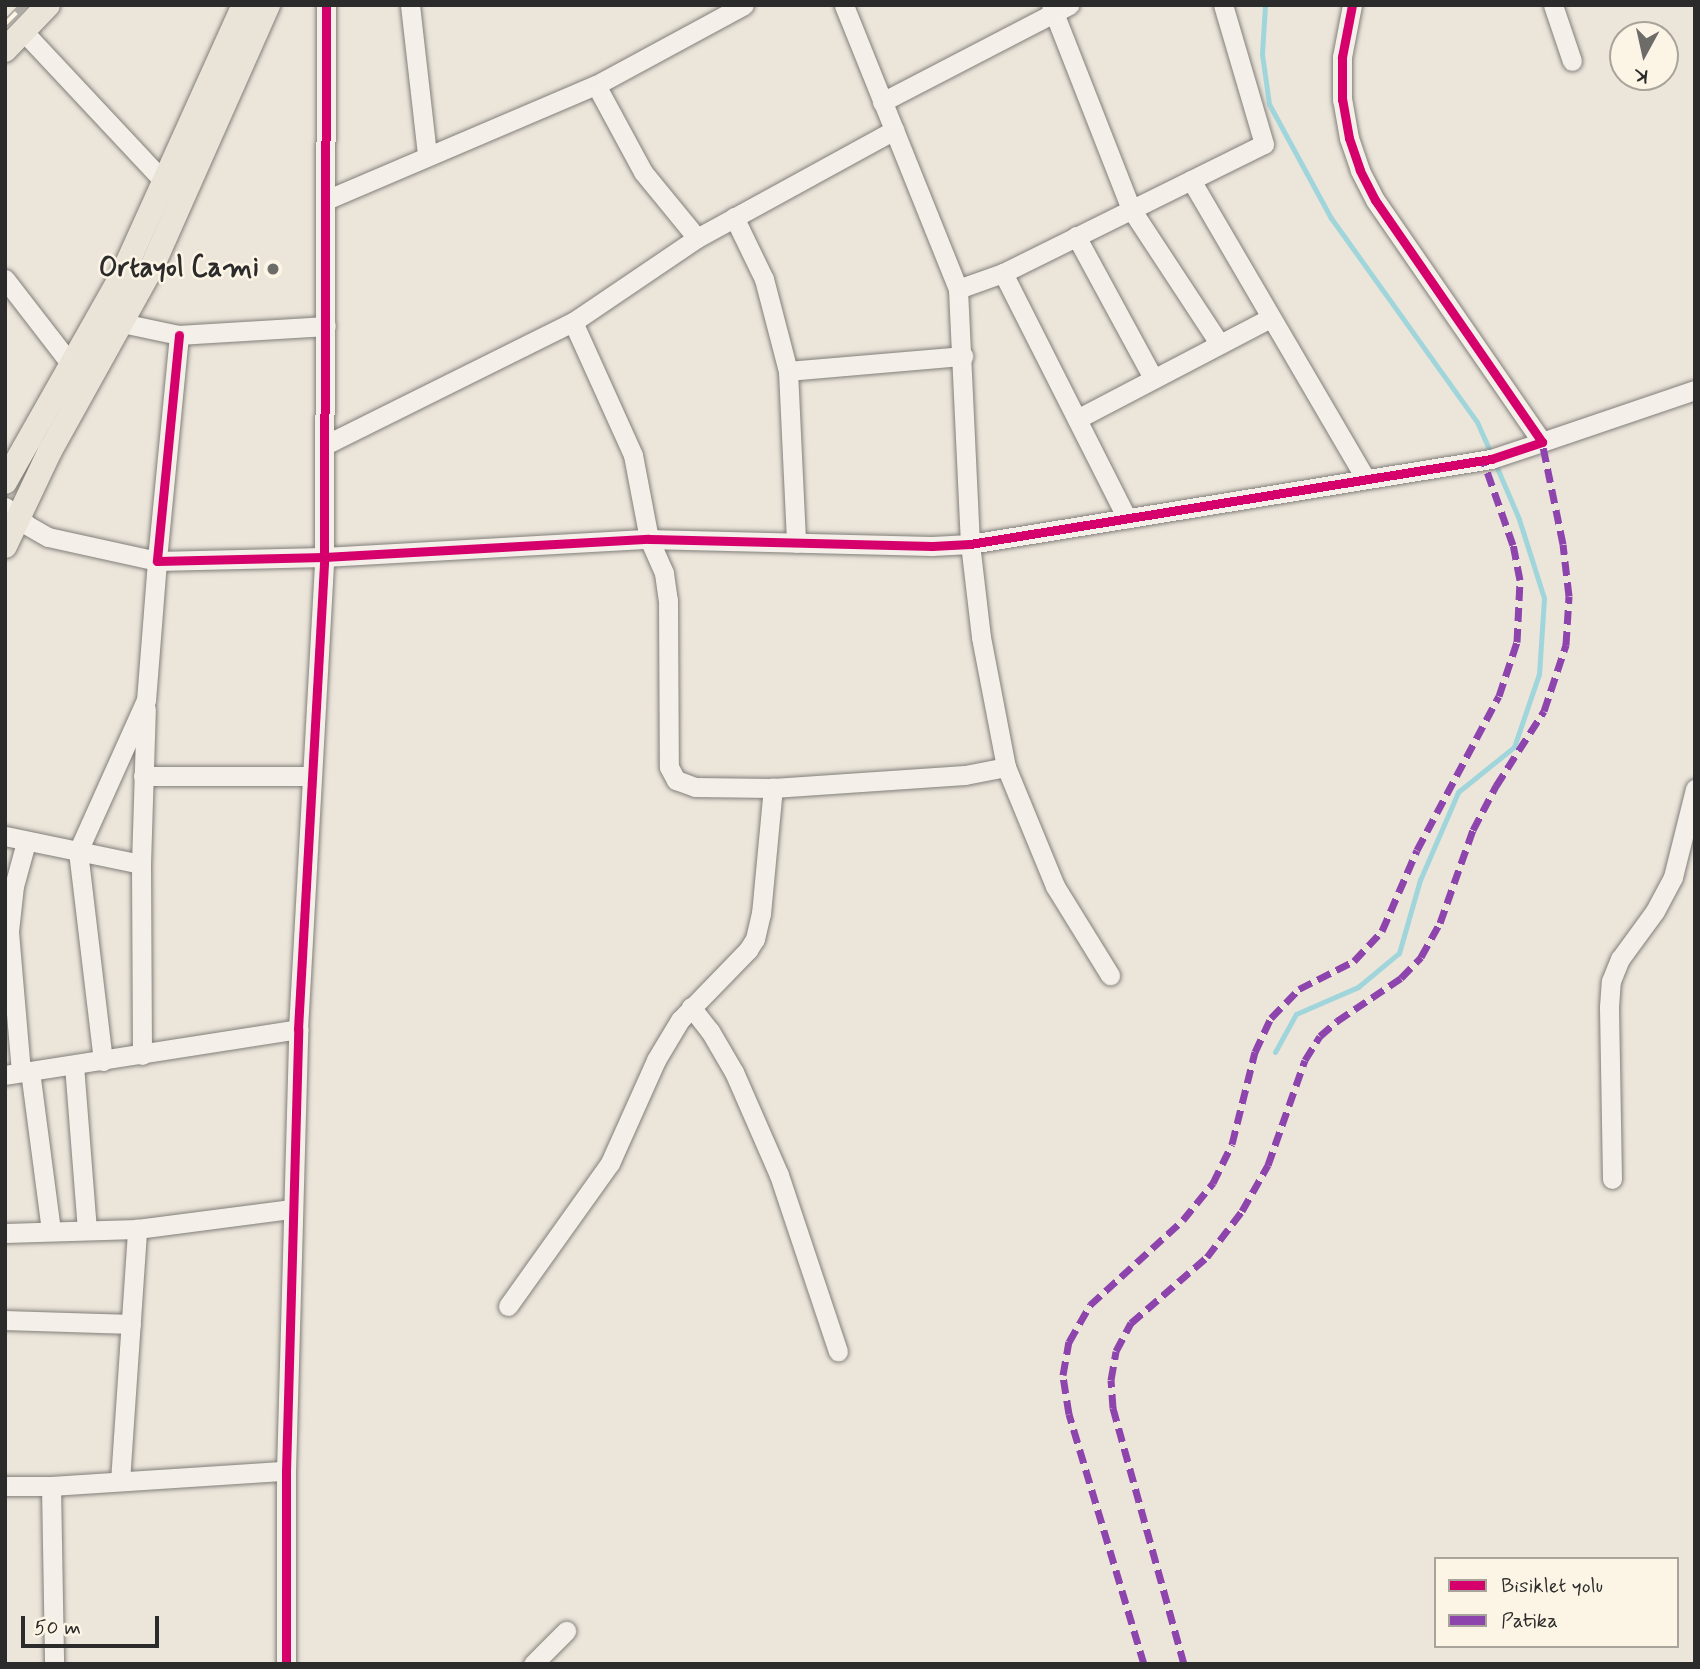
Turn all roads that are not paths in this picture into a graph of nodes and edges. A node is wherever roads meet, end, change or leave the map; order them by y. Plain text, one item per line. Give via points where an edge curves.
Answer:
1 (48, 5) edge
2 (244, 5) edge
3 (268, 5) edge
4 (326, 5) edge
5 (410, 5) edge
6 (744, 5) edge
7 (844, 5) edge
8 (1223, 5) edge
9 (1352, 5) edge
10 (1553, 5) edge
11 (1058, 7) edge
12 (23, 31) junction
13 (5, 50) edge
14 (1572, 61) dead end
15 (596, 85) junction
16 (882, 102) junction
17 (894, 130) junction
18 (427, 155) junction
19 (1191, 180) junction
20 (165, 183) junction
21 (326, 200) junction
22 (1131, 209) junction
23 (734, 217) junction
24 (1076, 236) junction
25 (697, 238) junction
26 (1003, 273) junction
27 (5, 279) edge
28 (958, 289) junction
29 (1270, 318) junction
30 (573, 322) junction
31 (122, 323) junction
32 (326, 326) junction
33 (179, 335) junction
34 (1219, 343) junction
35 (963, 356) junction
36 (70, 363) junction
37 (788, 372) junction
38 (1153, 378) junction
39 (1695, 390) edge
40 (1077, 419) junction
41 (1542, 442) junction
42 (325, 445) junction
43 (1365, 478) junction
44 (5, 482) edge
45 (11, 512) edge
46 (1127, 518) junction
47 (649, 539) junction
48 (796, 543) junction
49 (970, 544) junction
50 (5, 546) edge
51 (324, 557) junction
52 (157, 561) junction
53 (146, 700) junction
54 (1006, 767) junction
55 (144, 776) junction
56 (312, 776) junction
57 (773, 788) junction
58 (1695, 789) edge
59 (5, 836) edge
60 (26, 842) junction
61 (78, 851) junction
62 (141, 864) junction
63 (1110, 975) dead end
64 (691, 1007) junction
65 (298, 1029) junction
66 (142, 1055) junction
67 (103, 1061) junction
68 (74, 1065) junction
69 (19, 1073) edge
70 (1612, 1179) dead end
71 (292, 1209) junction
72 (88, 1229) junction
73 (137, 1229) junction
74 (51, 1230) junction
75 (5, 1233) edge
76 (508, 1306) dead end
77 (5, 1320) edge
78 (131, 1324) junction
79 (838, 1351) dead end
80 (286, 1471) junction
81 (120, 1481) junction
82 (5, 1486) edge
83 (51, 1486) junction
84 (566, 1631) dead end
85 (54, 1664) edge
86 (286, 1664) edge
87 (533, 1664) edge

1 - 12 main road
2 - 20 main road
3 - 31 main road via 168,233
4 - 21 street
5 - 18 street
6 - 15 street
7 - 16 street
8 - 19 street via 1264,144
9 - 41 street via 1342,57 1342,100 1360,170 1375,200
10 - 14 street
11 - 16 street
11 - 22 street
12 - 13 main road
12 - 20 street
15 - 18 street
15 - 25 street via 643,172
16 - 17 street
17 - 23 street
17 - 28 street
18 - 21 street
19 - 22 street
19 - 29 street
20 - 36 main road via 122,275
21 - 32 street
22 - 24 street
22 - 34 street
23 - 25 street
23 - 37 street via 764,279
24 - 26 street
24 - 38 street
25 - 30 street
26 - 28 street
26 - 40 street
27 - 36 street
28 - 35 street
29 - 34 street
29 - 43 street
30 - 42 street
30 - 47 street via 633,455
31 - 33 street
31 - 45 main road
32 - 33 street
32 - 42 street
33 - 52 street
34 - 38 street
35 - 37 street
35 - 49 street
36 - 44 main road
37 - 48 street
38 - 40 street
39 - 41 street
40 - 46 street
41 - 43 street via 1491,459
42 - 51 street
43 - 46 street
45 - 50 main road
45 - 52 street via 48,537
46 - 49 street
47 - 48 street
47 - 51 street
47 - 57 street via 667,586 671,774 688,787
48 - 49 street
49 - 54 street via 981,637
51 - 52 street
51 - 56 street
52 - 53 street
53 - 55 street
53 - 61 street
54 - 57 street via 965,775
54 - 63 street via 1055,886
55 - 56 street
55 - 62 street
56 - 65 street
57 - 64 street via 755,939
58 - 70 street via 1673,877 1620,959 1611,981
59 - 60 street
60 - 61 street
60 - 69 street via 14,886 9,931
61 - 62 street
61 - 67 street
62 - 66 street
64 - 76 street via 656,1060 596,1185
64 - 79 street via 734,1072 779,1175
65 - 66 street
65 - 71 street
66 - 67 street
67 - 68 street
68 - 69 street
68 - 72 street
69 - 74 street
71 - 73 street
71 - 80 street
72 - 73 street
72 - 74 street
73 - 78 street
74 - 75 street
77 - 78 street
78 - 81 street
80 - 81 street
80 - 86 street
81 - 83 street
82 - 83 street
83 - 85 street
84 - 87 street

